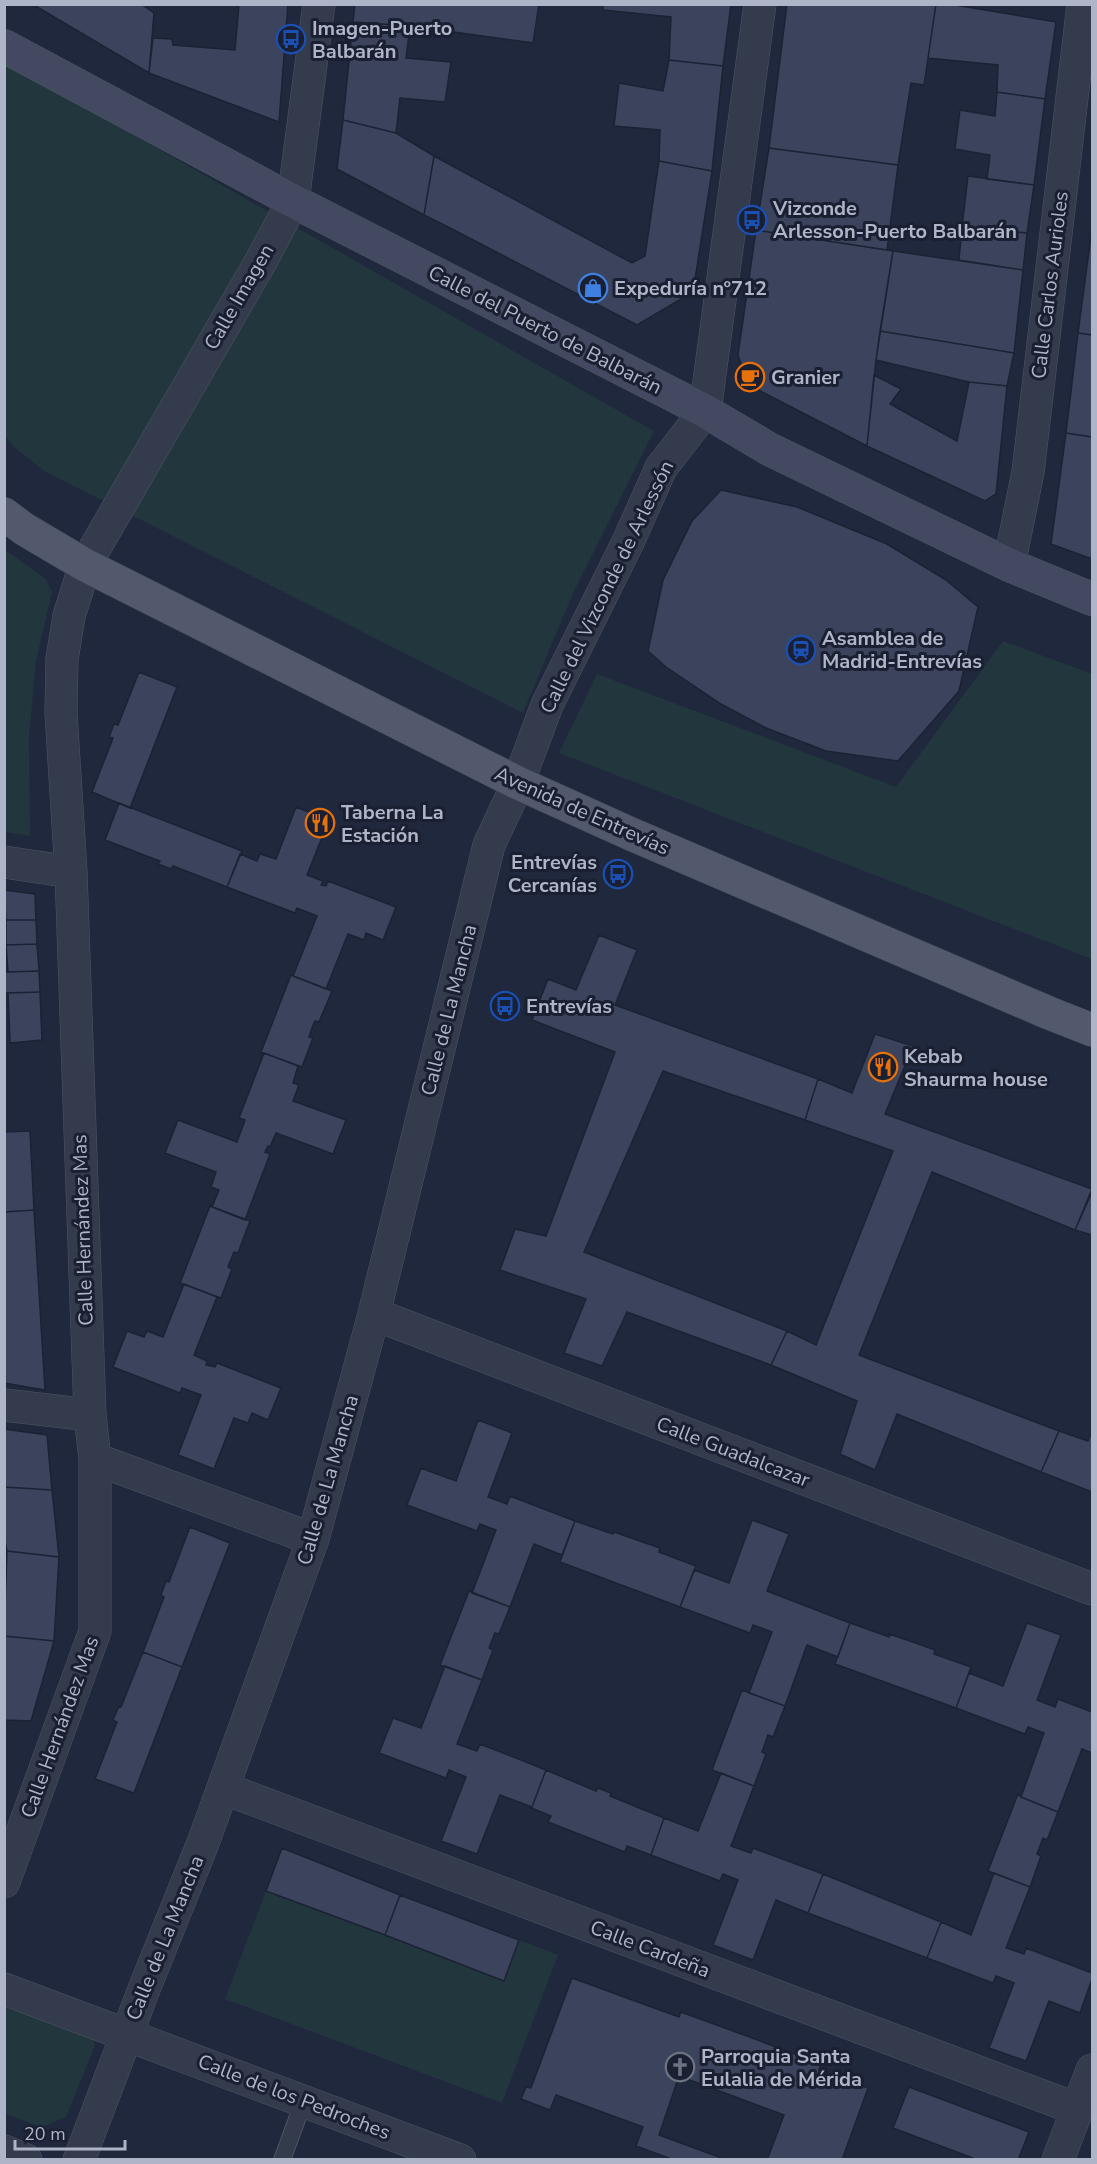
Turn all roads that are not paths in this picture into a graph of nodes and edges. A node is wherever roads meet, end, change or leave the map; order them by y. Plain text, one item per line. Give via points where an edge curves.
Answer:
1 (320, 4) edge
2 (760, 4) edge
3 (1083, 4) edge
4 (4, 46) edge
5 (292, 201) junction
6 (705, 411) junction
7 (4, 514) edge
8 (85, 565) junction
9 (1009, 565) junction
10 (1092, 599) edge
11 (518, 783) junction
12 (4, 862) edge
13 (71, 872) junction
14 (1092, 1030) edge
15 (374, 1314) junction
16 (4, 1405) edge
17 (90, 1415) junction
18 (95, 1459) junction
19 (314, 1539) junction
20 (1092, 1589) edge
21 (223, 1788) junction
22 (4, 1882) edge
23 (4, 1989) edge
24 (128, 2034) junction
25 (1092, 2070) edge
26 (304, 2100) junction
27 (1077, 2109) junction
28 (4, 2151) edge
29 (26, 2160) edge
30 (80, 2160) edge
31 (282, 2160) edge
32 (460, 2160) edge
33 (1058, 2160) edge

1 - 5 street, Calle Imagen
2 - 6 street, Calle del Vizconde de Arlessón
3 - 9 street, Calle Carlos Aurioles via 1028,472
4 - 5 street, Calle del Puerto de Balbarán
5 - 6 street, Calle del Puerto de Balbarán
5 - 8 street, Calle Imagen
6 - 9 street, Calle del Puerto de Balbarán via 769,449
6 - 11 street, Calle del Vizconde de Arlessón via 661,468 547,705
7 - 8 main road, Avenida de Entrevías
8 - 11 main road, Avenida de Entrevías
8 - 13 street, Calle Hernández Mas via 69,616 62,660 61,713
9 - 10 street, Calle del Puerto de Balbarán
11 - 14 main road, Avenida de Entrevías
11 - 15 street, Calle de La Mancha via 489,845
12 - 13 street
13 - 17 street, Calle Hernández Mas
15 - 19 street, Calle de La Mancha
15 - 20 street, Calle Guadalcazar
16 - 17 street
17 - 18 street, Calle Hernández Mas
18 - 19 street
18 - 22 street, Calle Hernández Mas via 95,1631
19 - 21 street, Calle de La Mancha
21 - 24 street, Calle de La Mancha
21 - 27 street, Calle Cardeña
23 - 24 street, Calle de los Pedroches
24 - 26 street, Calle de los Pedroches
24 - 30 street, Calle de La Mancha
25 - 27 street
26 - 31 lane
26 - 32 street, Calle de los Pedroches
27 - 33 street
28 - 29 street

